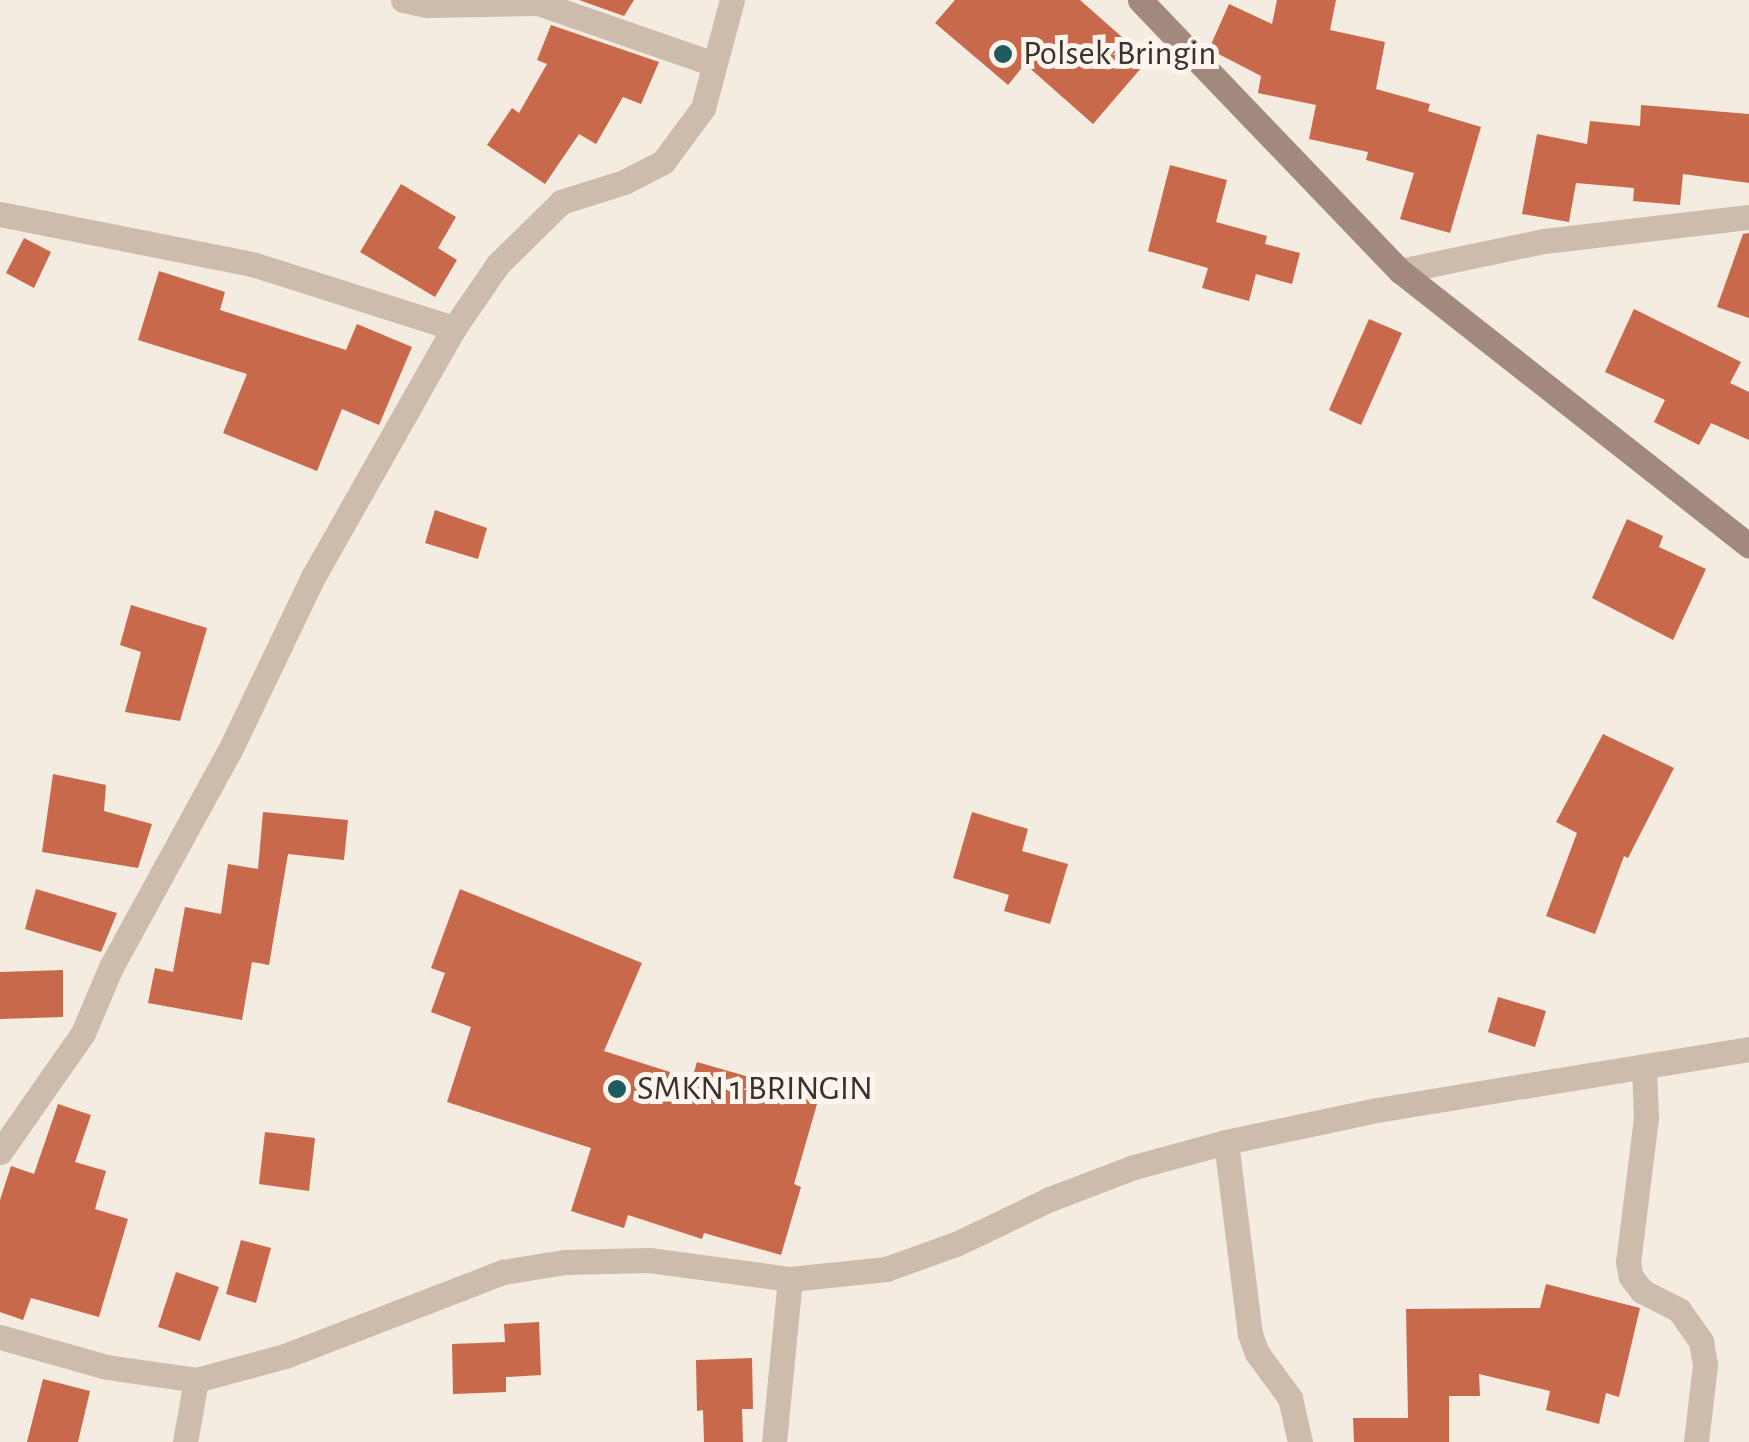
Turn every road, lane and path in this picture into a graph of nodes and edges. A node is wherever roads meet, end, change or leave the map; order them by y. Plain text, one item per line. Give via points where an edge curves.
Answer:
1 (403, 0) edge
2 (732, 0) edge
3 (1140, 0) edge
4 (714, 64) junction
5 (0, 214) edge
6 (1749, 217) edge
7 (1400, 271) junction
8 (454, 328) junction
9 (1749, 546) edge
10 (1749, 1049) edge
11 (1644, 1067) junction
12 (1226, 1142) junction
13 (0, 1152) edge
14 (790, 1279) junction
15 (0, 1337) edge
16 (196, 1380) junction
17 (185, 1442) edge
18 (774, 1442) edge
19 (1300, 1442) edge
20 (1696, 1442) edge

1 - 4 street via 538,3
2 - 4 street
3 - 7 street
4 - 8 street via 703,108 662,162 561,202 498,264
5 - 8 street via 252,264
6 - 7 street via 1544,240
7 - 9 street
8 - 13 street via 313,577 230,750 111,967 83,1034
10 - 11 street
11 - 12 street
11 - 20 street via 1646,1118 1628,1262 1642,1291 1679,1310 1701,1342 1705,1365
12 - 14 street via 1134,1167 886,1269
12 - 19 street via 1250,1334 1290,1398
14 - 16 street via 649,1260 503,1272 285,1356
14 - 18 street
15 - 16 street via 106,1367
16 - 17 street

